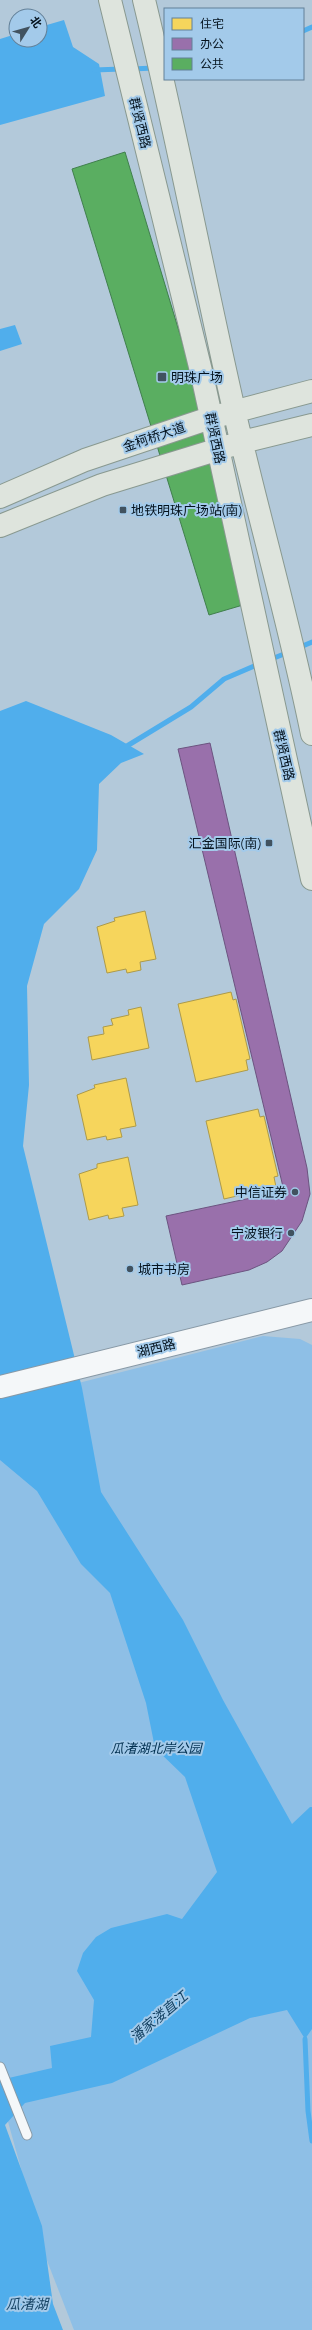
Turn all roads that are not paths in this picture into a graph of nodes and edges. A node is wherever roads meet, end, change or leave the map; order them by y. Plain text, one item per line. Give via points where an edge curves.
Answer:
1 (110, 0) edge
2 (144, 0) edge
3 (312, 391) edge
4 (234, 411) junction
5 (210, 418) junction
6 (312, 425) edge
7 (242, 442) junction
8 (218, 450) junction
9 (0, 497) edge
10 (0, 526) edge
11 (312, 734) edge
12 (312, 879) edge
13 (312, 1310) edge
14 (0, 1387) edge
15 (1, 2071) edge
16 (24, 2131) dead end

1 - 5 main road, 群贤西路
2 - 4 main road, 群贤西路 via 167,95
3 - 4 main road, 金柯桥大道
4 - 5 main road, 金柯桥大道
4 - 7 main road, 群贤西路
5 - 8 main road, 群贤西路
5 - 9 main road, 金柯桥大道 via 85,460
6 - 7 main road
7 - 8 main road
7 - 11 main road, 群贤西路 via 298,665
8 - 10 main road via 102,485
8 - 12 main road, 群贤西路
13 - 14 street, 湖西路
15 - 16 lane

